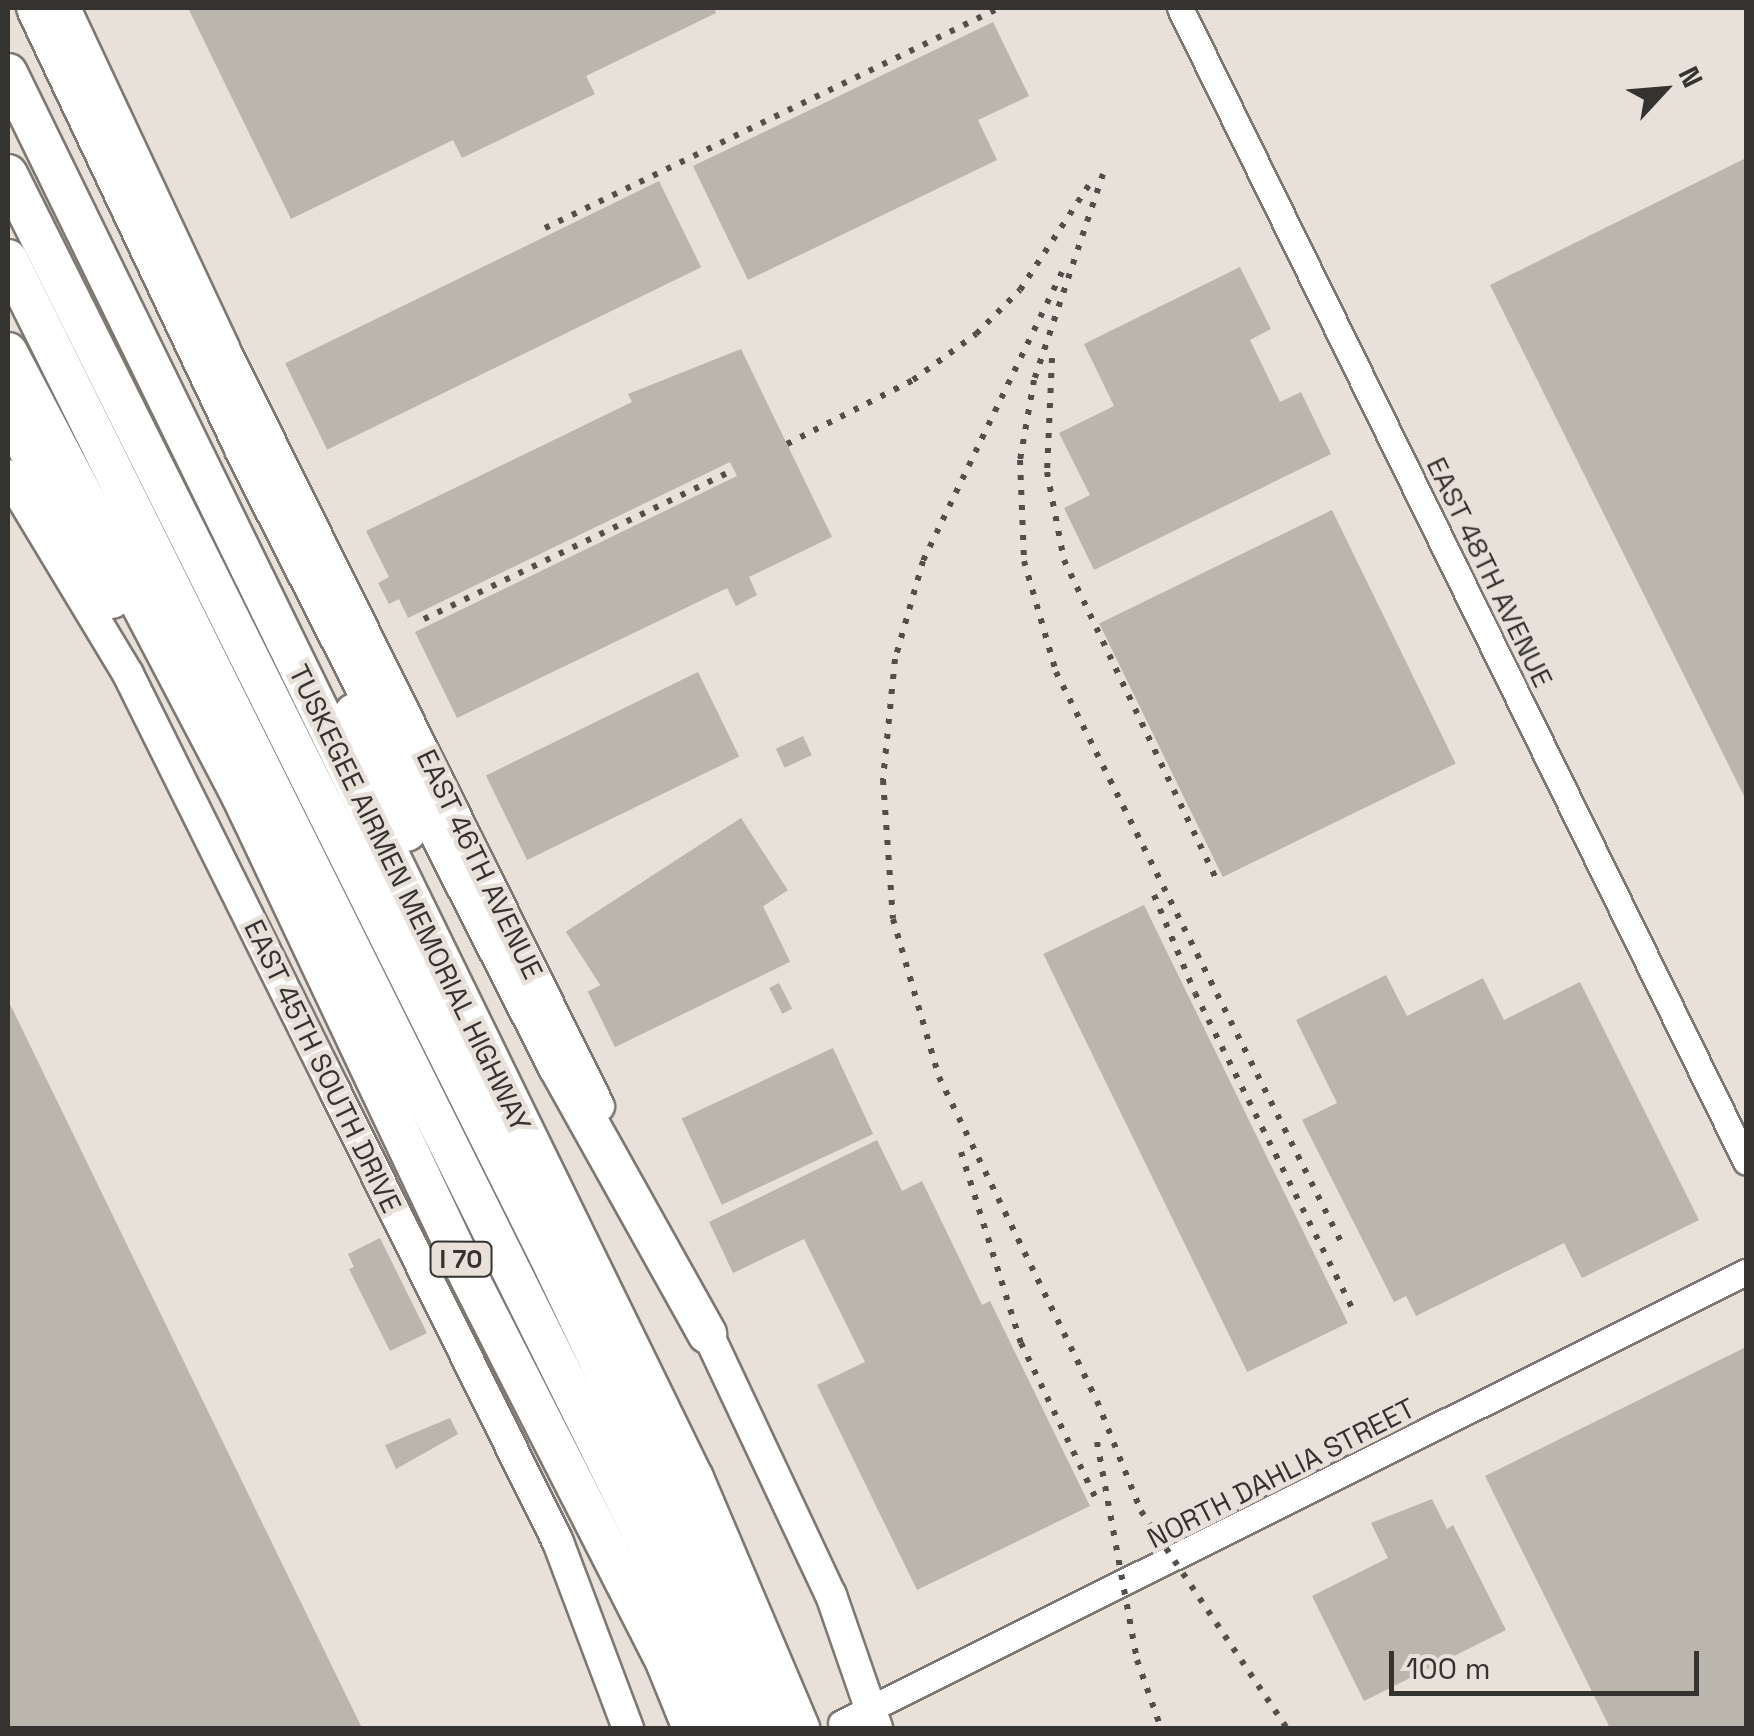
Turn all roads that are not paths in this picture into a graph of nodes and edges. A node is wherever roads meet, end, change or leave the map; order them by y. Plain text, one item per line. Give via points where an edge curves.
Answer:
1 (36, 8) edge
2 (65, 8) edge
3 (1180, 8) edge
4 (8, 74) edge
5 (8, 174) edge
6 (8, 259) edge
7 (8, 352) edge
8 (8, 414) edge
9 (244, 449) junction
10 (8, 476) edge
11 (241, 796) junction
12 (440, 950) junction
13 (1746, 1162) edge
14 (1746, 1272) edge
15 (707, 1334) junction
16 (733, 1712) edge
17 (874, 1718) edge
18 (841, 1722) dead end
19 (628, 1728) edge
20 (800, 1728) edge

1 - 9 highway
2 - 15 main road, EAST 46TH AVENUE via 138,171
3 - 13 street, EAST 48TH AVENUE
4 - 12 highway, TUSKEGEE AIRMEN MEMORIAL HIGHWAY / I 70 via 164,404
5 - 16 highway via 548,1255
6 - 16 highway
7 - 11 highway, TUSKEGEE AIRMEN MEMORIAL HIGHWAY / I 70
8 - 11 highway via 177,715
9 - 12 highway via 415,851
9 - 15 highway via 558,1067
10 - 19 main road, EAST 45TH SOUTH DRIVE via 110,640 284,987 558,1542
11 - 16 highway, TUSKEGEE AIRMEN MEMORIAL HIGHWAY / I 70
12 - 16 highway, TUSKEGEE AIRMEN MEMORIAL HIGHWAY / I 70 via 726,1544
14 - 17 street, NORTH DAHLIA STREET
15 - 17 main road, EAST 46TH AVENUE via 836,1608
16 - 20 highway, TUSKEGEE AIRMEN MEMORIAL HIGHWAY / I 70
17 - 18 street, NORTH DAHLIA STREET

